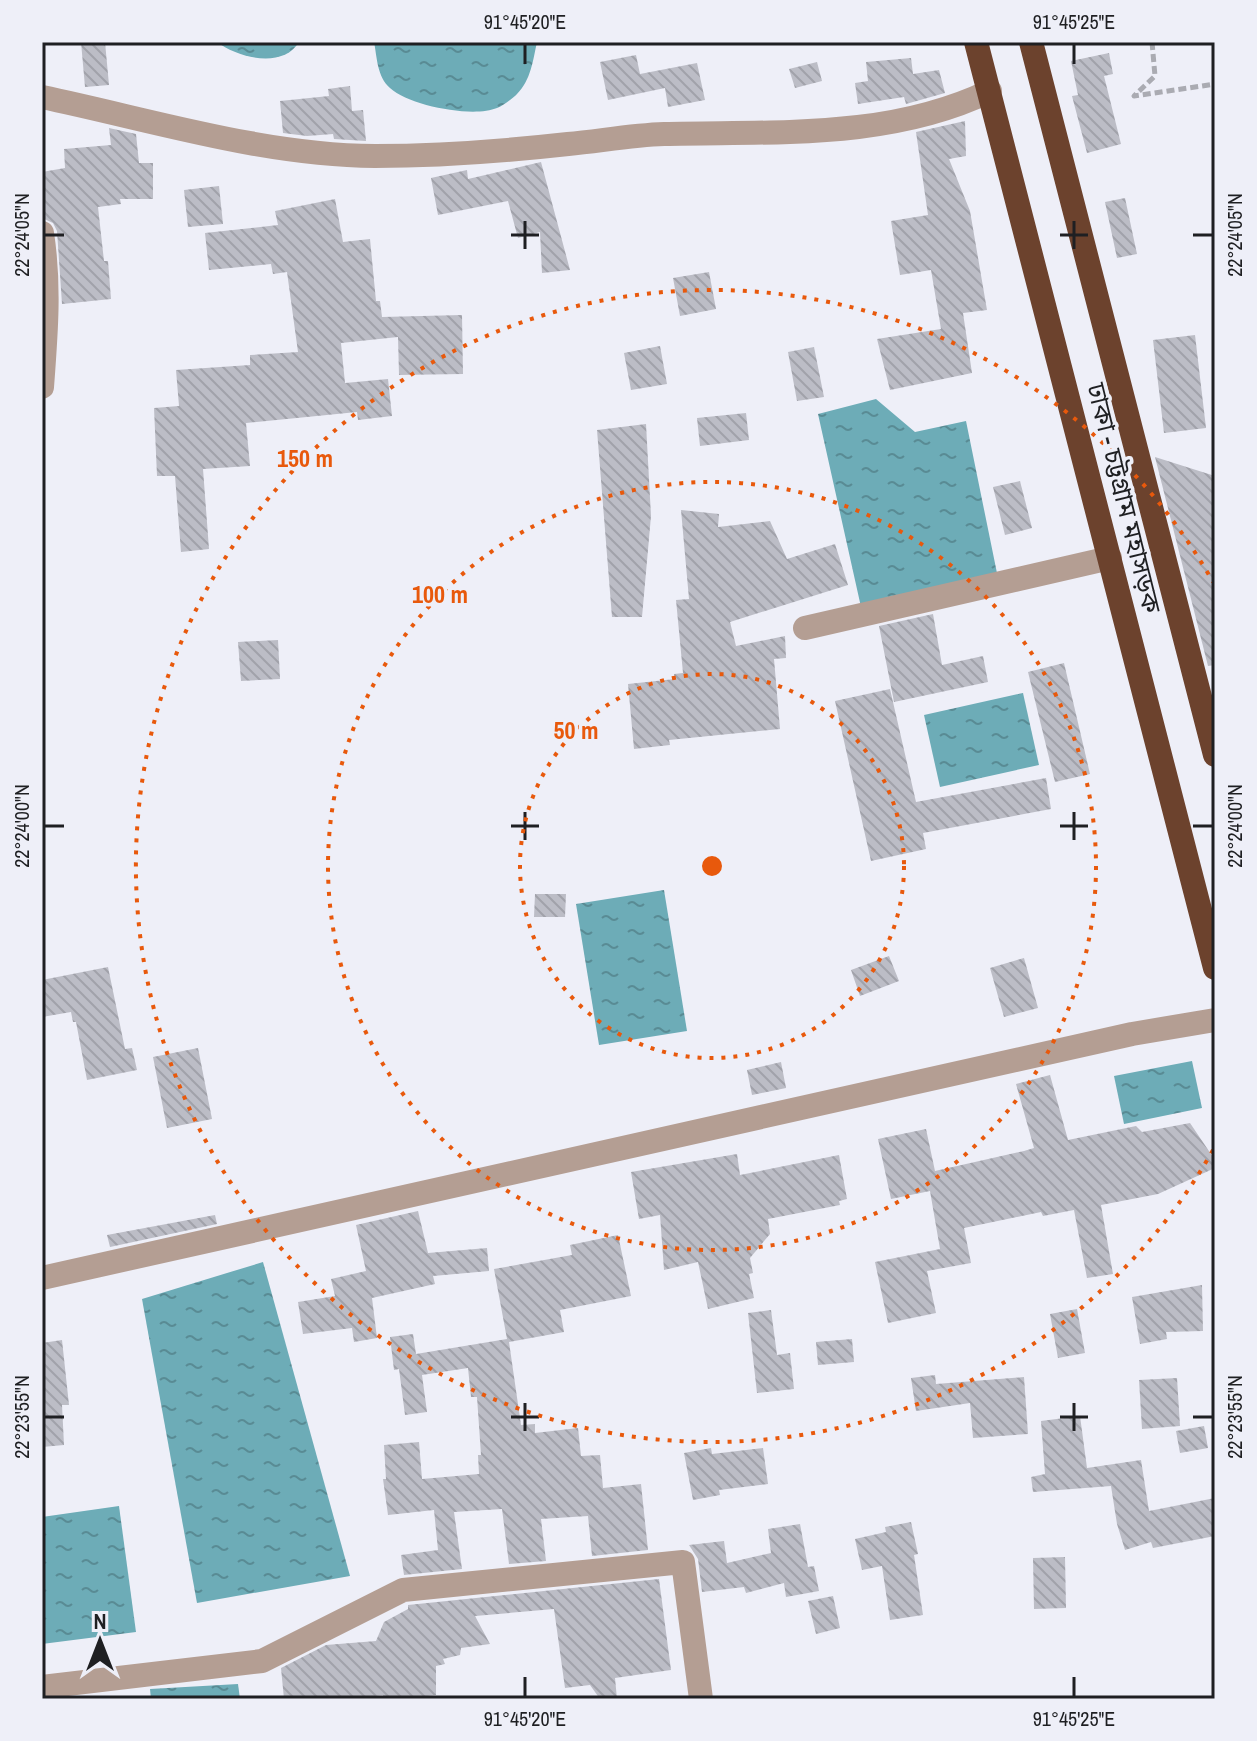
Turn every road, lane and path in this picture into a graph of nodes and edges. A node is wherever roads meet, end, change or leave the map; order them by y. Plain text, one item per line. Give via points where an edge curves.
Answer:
1 (976, 42) edge
2 (1031, 42) edge
3 (1152, 42) edge
4 (1215, 84) edge
5 (990, 91) junction
6 (42, 97) edge
7 (42, 233) edge
8 (42, 387) edge
9 (1110, 558) junction
10 (805, 628) dead end
11 (1215, 755) edge
12 (1215, 968) edge
13 (1215, 1020) edge
14 (42, 1278) edge
15 (42, 1687) edge
16 (701, 1699) edge

1 - 5 highway, ঢাকা - চট্টগ্রাম মহাসড়ক
2 - 11 highway, ঢাকা - চট্টগ্রাম মহাসড়ক
3 - 4 path via 1155,76 1134,96
5 - 6 street via 919,119 843,129 661,134 375,156 229,139
5 - 9 highway, ঢাকা - চট্টগ্রাম মহাসড়ক
7 - 8 street via 48,315
9 - 10 street
9 - 12 highway, ঢাকা - চট্টগ্রাম মহাসড়ক
13 - 14 street
15 - 16 street via 262,1661 403,1590 683,1562

